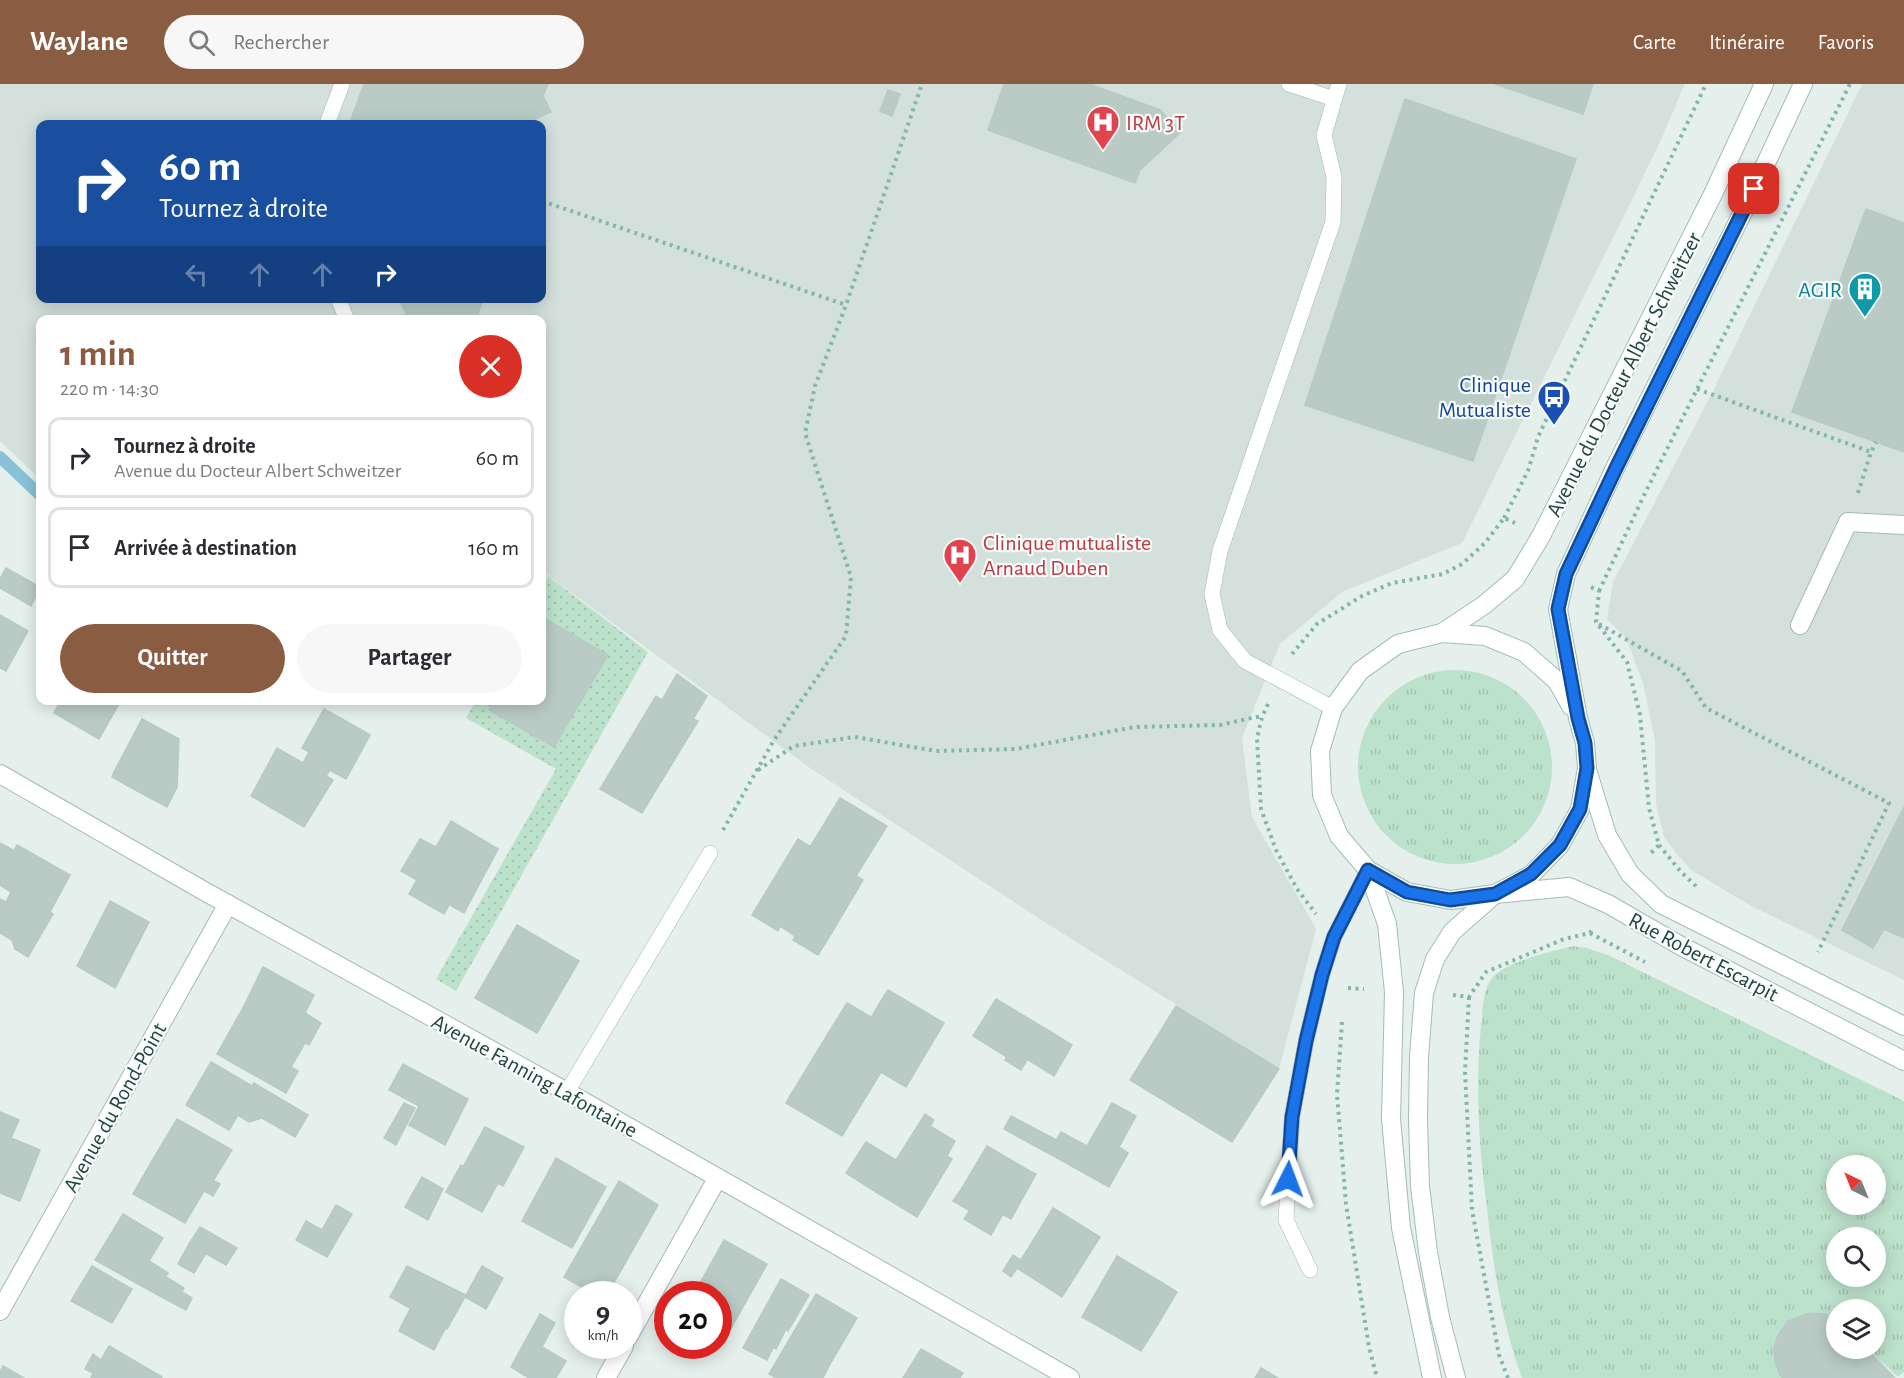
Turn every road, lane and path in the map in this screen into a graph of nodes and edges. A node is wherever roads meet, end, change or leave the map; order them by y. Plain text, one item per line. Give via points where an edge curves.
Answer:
1 (342, 84) edge
2 (922, 84) edge
3 (1289, 84) edge
4 (1339, 84) edge
5 (1706, 84) edge
6 (1764, 84) edge
7 (1803, 84) edge
8 (1850, 84) edge
9 (1334, 99) junction
10 (328, 120) edge
11 (546, 202) edge
12 (846, 305) junction
13 (1697, 389) junction
14 (1876, 442) dead end
15 (1871, 452) junction
16 (1504, 518) junction
17 (1848, 522) junction
18 (1904, 525) edge
19 (1542, 536) junction
20 (1566, 574) junction
21 (1599, 591) junction
22 (1596, 622) junction
23 (1800, 625) dead end
24 (1442, 633) junction
25 (1280, 681) junction
26 (1333, 708) junction
27 (1262, 717) junction
28 (1578, 718) junction
29 (1587, 768) junction
30 (757, 771) junction
31 (0, 774) edge
32 (710, 853) joint
33 (1368, 870) junction
34 (1630, 874) junction
35 (1495, 894) junction
36 (228, 904) junction
37 (1608, 904) junction
38 (1334, 937) junction
39 (1815, 958) dead end
40 (1344, 988) dead end
41 (1394, 992) junction
42 (1424, 993) junction
43 (1469, 997) junction
44 (1342, 1011) dead end
45 (1904, 1026) edge
46 (1904, 1061) edge
47 (567, 1092) junction
48 (717, 1179) junction
49 (1310, 1270) dead end
50 (0, 1311) edge
51 (642, 1312) edge
52 (617, 1359) edge
53 (606, 1378) edge
54 (1070, 1378) edge
55 (1377, 1378) edge
56 (1432, 1378) edge
57 (1456, 1378) edge
58 (1508, 1378) edge

1 - 10 lane
2 - 12 path
3 - 9 lane
4 - 9 lane
5 - 16 path via 1538,437 1528,471
6 - 19 main road, Avenue du Docteur Albert Schweitzer
7 - 20 main road, Avenue du Docteur Albert Schweitzer
8 - 13 path
9 - 25 lane via 1324,135 1334,177 1333,222 1220,550 1212,594 1220,630 1245,661
11 - 12 path
12 - 30 path via 815,386 805,433 851,577 846,636
13 - 15 path
13 - 21 path
14 - 15 path
15 - 17 path
16 - 19 path
16 - 25 path via 1462,564 1443,574 1392,583 1317,624 1293,653
17 - 18 main road
17 - 23 main road
19 - 24 main road, Avenue du Docteur Albert Schweitzer via 1515,579
20 - 21 path
20 - 28 main road, Avenue du Docteur Albert Schweitzer via 1558,609
21 - 22 path
22 - 34 path via 1627,662 1640,715 1649,808 1659,845
22 - 39 path via 1682,670 1706,708 1889,803
24 - 26 main road, Avenue du Docteur Albert Schweitzer via 1398,644 1360,671
24 - 28 main road, Avenue du Docteur Albert Schweitzer via 1485,636 1524,652 1557,681
25 - 26 lane
25 - 27 path
26 - 33 main road, Avenue du Docteur Albert Schweitzer via 1320,751 1322,795 1339,836
27 - 30 path via 1220,725 1135,727 1016,749 936,751 855,737 794,746
27 - 38 path via 1257,738 1261,809 1276,850 1297,889
28 - 29 main road, Avenue du Docteur Albert Schweitzer
29 - 34 main road, Rue Robert Escarpit via 1607,836
29 - 35 main road, Avenue du Docteur Albert Schweitzer via 1580,809 1560,845 1531,874
30 - 32 path
31 - 36 main road, Avenue Fanning Lafontaine
32 - 47 lane
33 - 35 main road, Avenue du Docteur Albert Schweitzer via 1407,892 1450,900
33 - 38 lane
33 - 41 main road, Avenue du Docteur Albert Schweitzer via 1387,924
34 - 45 main road, Rue Robert Escarpit via 1661,904
35 - 37 main road, Rue Robert Escarpit via 1569,887
35 - 42 main road, Avenue du Docteur Albert Schweitzer via 1452,932 1436,958
36 - 47 main road, Avenue Fanning Lafontaine
36 - 50 main road, Avenue du Rond-Point
37 - 43 path via 1590,933 1564,939 1486,972
37 - 46 main road, Rue Robert Escarpit
38 - 49 lane via 1309,1030 1292,1117 1286,1220
40 - 41 path
41 - 56 main road, Avenue du Docteur Albert Schweitzer via 1391,1119 1401,1228
42 - 43 path
42 - 57 main road, Avenue du Docteur Albert Schweitzer via 1419,1057 1420,1186 1440,1317
43 - 58 path via 1465,1072 1472,1210 1499,1355
44 - 55 path via 1337,1094 1346,1204
47 - 48 main road, Avenue Fanning Lafontaine
48 - 51 main road
48 - 54 main road, Avenue Fanning Lafontaine
52 - 53 main road

